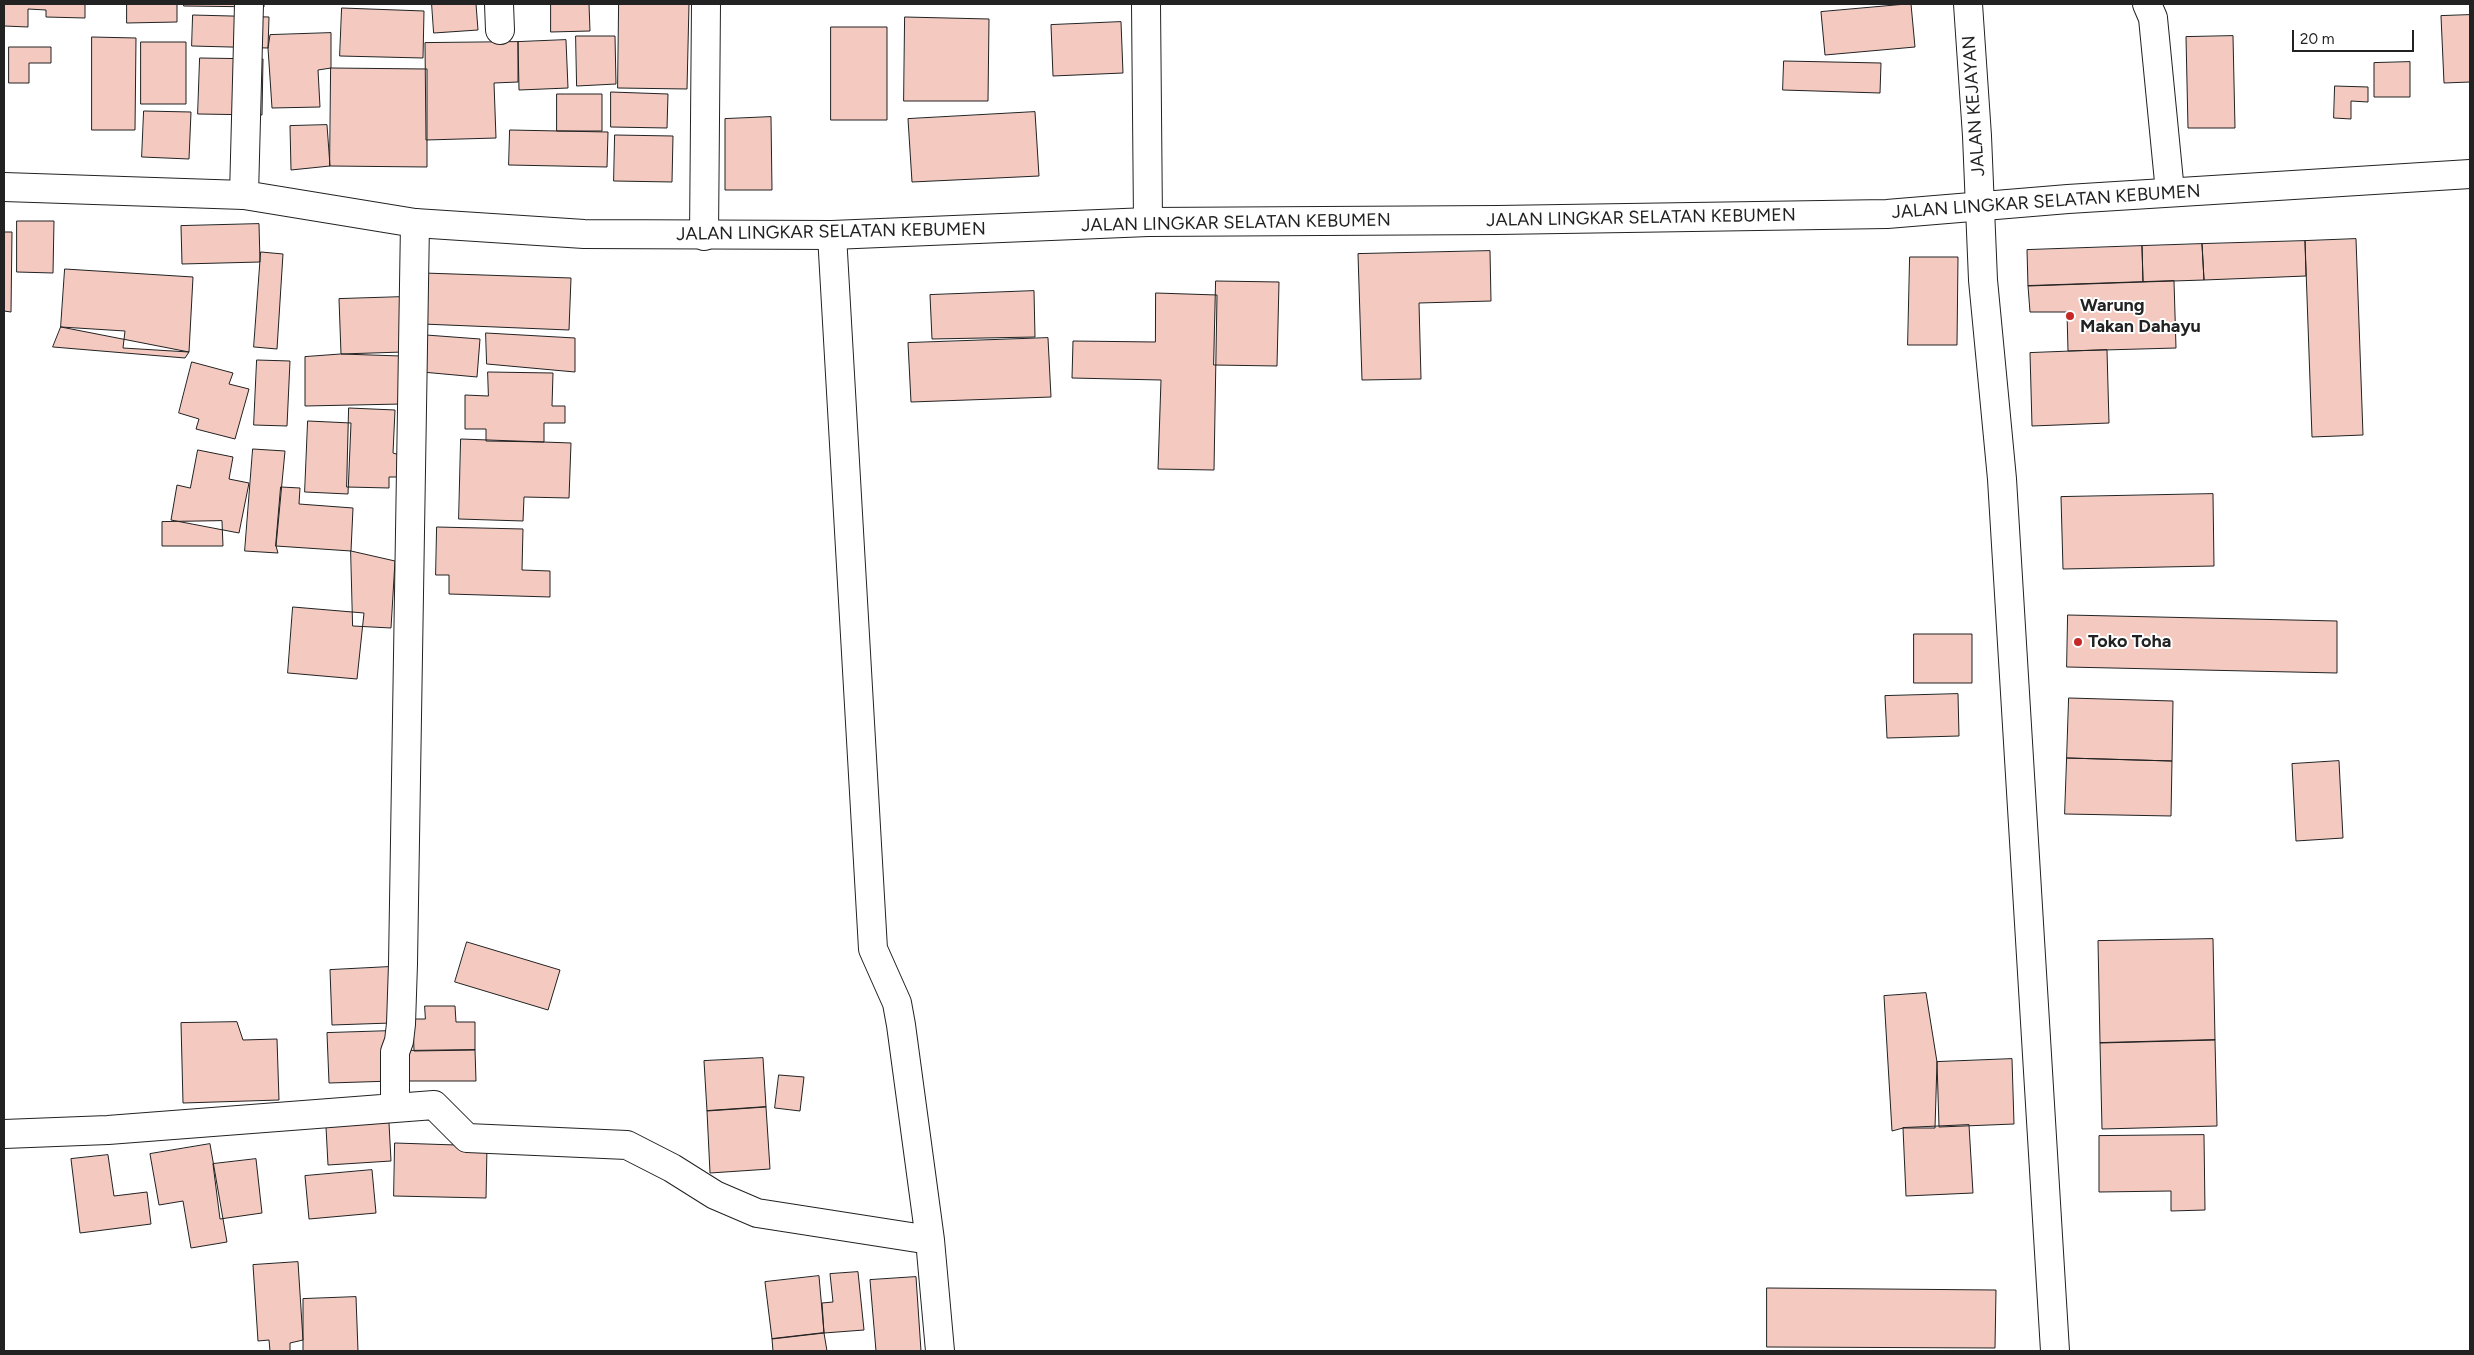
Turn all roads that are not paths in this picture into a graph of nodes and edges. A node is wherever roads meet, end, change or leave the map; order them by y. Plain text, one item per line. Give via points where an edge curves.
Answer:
1 (249, 4) edge
2 (706, 4) edge
3 (1146, 4) edge
4 (1968, 4) edge
5 (2147, 4) edge
6 (2470, 174) edge
7 (4, 187) edge
8 (2170, 192) junction
9 (244, 194) junction
10 (1980, 207) junction
11 (1148, 222) junction
12 (415, 223) junction
13 (832, 235) junction
14 (704, 236) junction
15 (395, 1108) junction
16 (4, 1134) edge
17 (930, 1240) junction
18 (940, 1351) edge
19 (2055, 1351) edge

1 - 9 main road
2 - 14 main road
3 - 11 main road
4 - 10 main road, JALAN KEJAYAN
5 - 8 main road via 2153,18
6 - 8 main road, JALAN LINGKAR SELATAN KEBUMEN
7 - 9 main road, JALAN LINGKAR SELATAN KEBUMEN
8 - 10 main road, JALAN LINGKAR SELATAN KEBUMEN
9 - 12 main road, JALAN LINGKAR SELATAN KEBUMEN
10 - 11 main road, JALAN LINGKAR SELATAN KEBUMEN via 1878,214
10 - 19 main road, JALAN KEJAYAN via 1983,280 2002,479
11 - 13 main road, JALAN LINGKAR SELATAN KEBUMEN
12 - 14 main road, JALAN LINGKAR SELATAN KEBUMEN via 584,234
12 - 15 main road via 403,964 401,1024 395,1052
13 - 14 main road, JALAN LINGKAR SELATAN KEBUMEN
13 - 17 main road via 873,949 897,1003
15 - 16 main road via 108,1130
15 - 17 main road via 434,1105 467,1138 627,1145 715,1195 757,1213
17 - 18 main road

